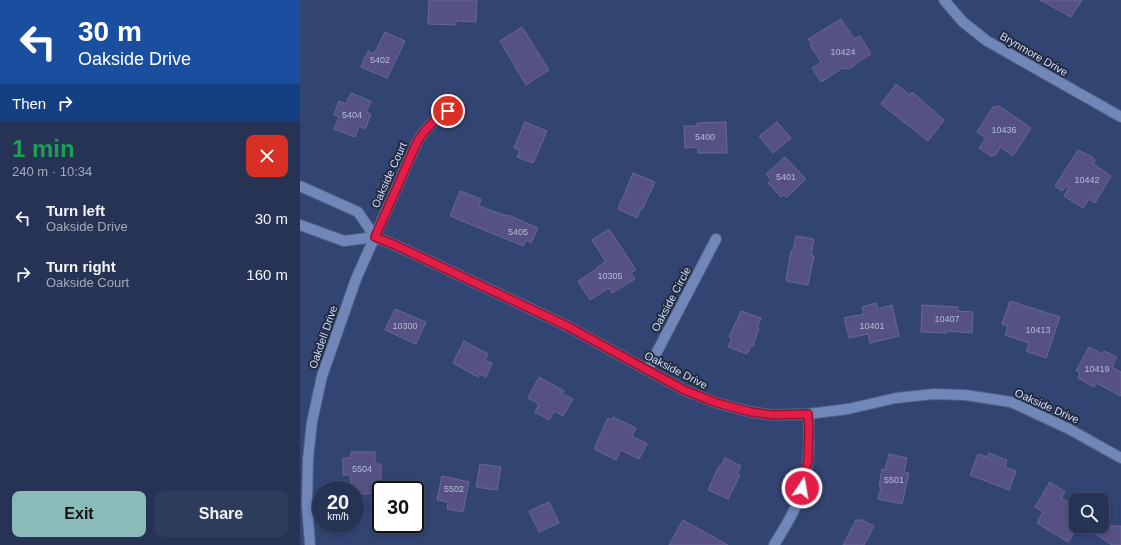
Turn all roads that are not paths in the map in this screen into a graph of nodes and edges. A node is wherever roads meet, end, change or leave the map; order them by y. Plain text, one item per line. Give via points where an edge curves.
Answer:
1 (944, 0) edge
2 (448, 111) dead end
3 (1121, 117) edge
4 (300, 186) edge
5 (300, 225) edge
6 (375, 237) junction
7 (716, 240) dead end
8 (648, 369) junction
9 (808, 414) junction
10 (1121, 458) edge
11 (310, 545) edge
12 (774, 545) edge

1 - 3 street, Brynmore Drive via 963,22 987,41
2 - 6 street, Oakside Court via 425,129 417,142
4 - 6 street via 358,212
5 - 6 street, Oakside Drive via 344,241
6 - 8 street, Oakside Drive via 567,326
6 - 11 street, Oakdell Drive via 356,279 322,376 312,422 307,505
7 - 8 street, Oakside Circle
8 - 9 street, Oakside Drive via 684,390 717,403 773,415
9 - 10 street, Oakside Drive via 848,409 896,398 934,394 965,395 1011,402 1069,429
9 - 12 street via 808,460 802,488 792,515

